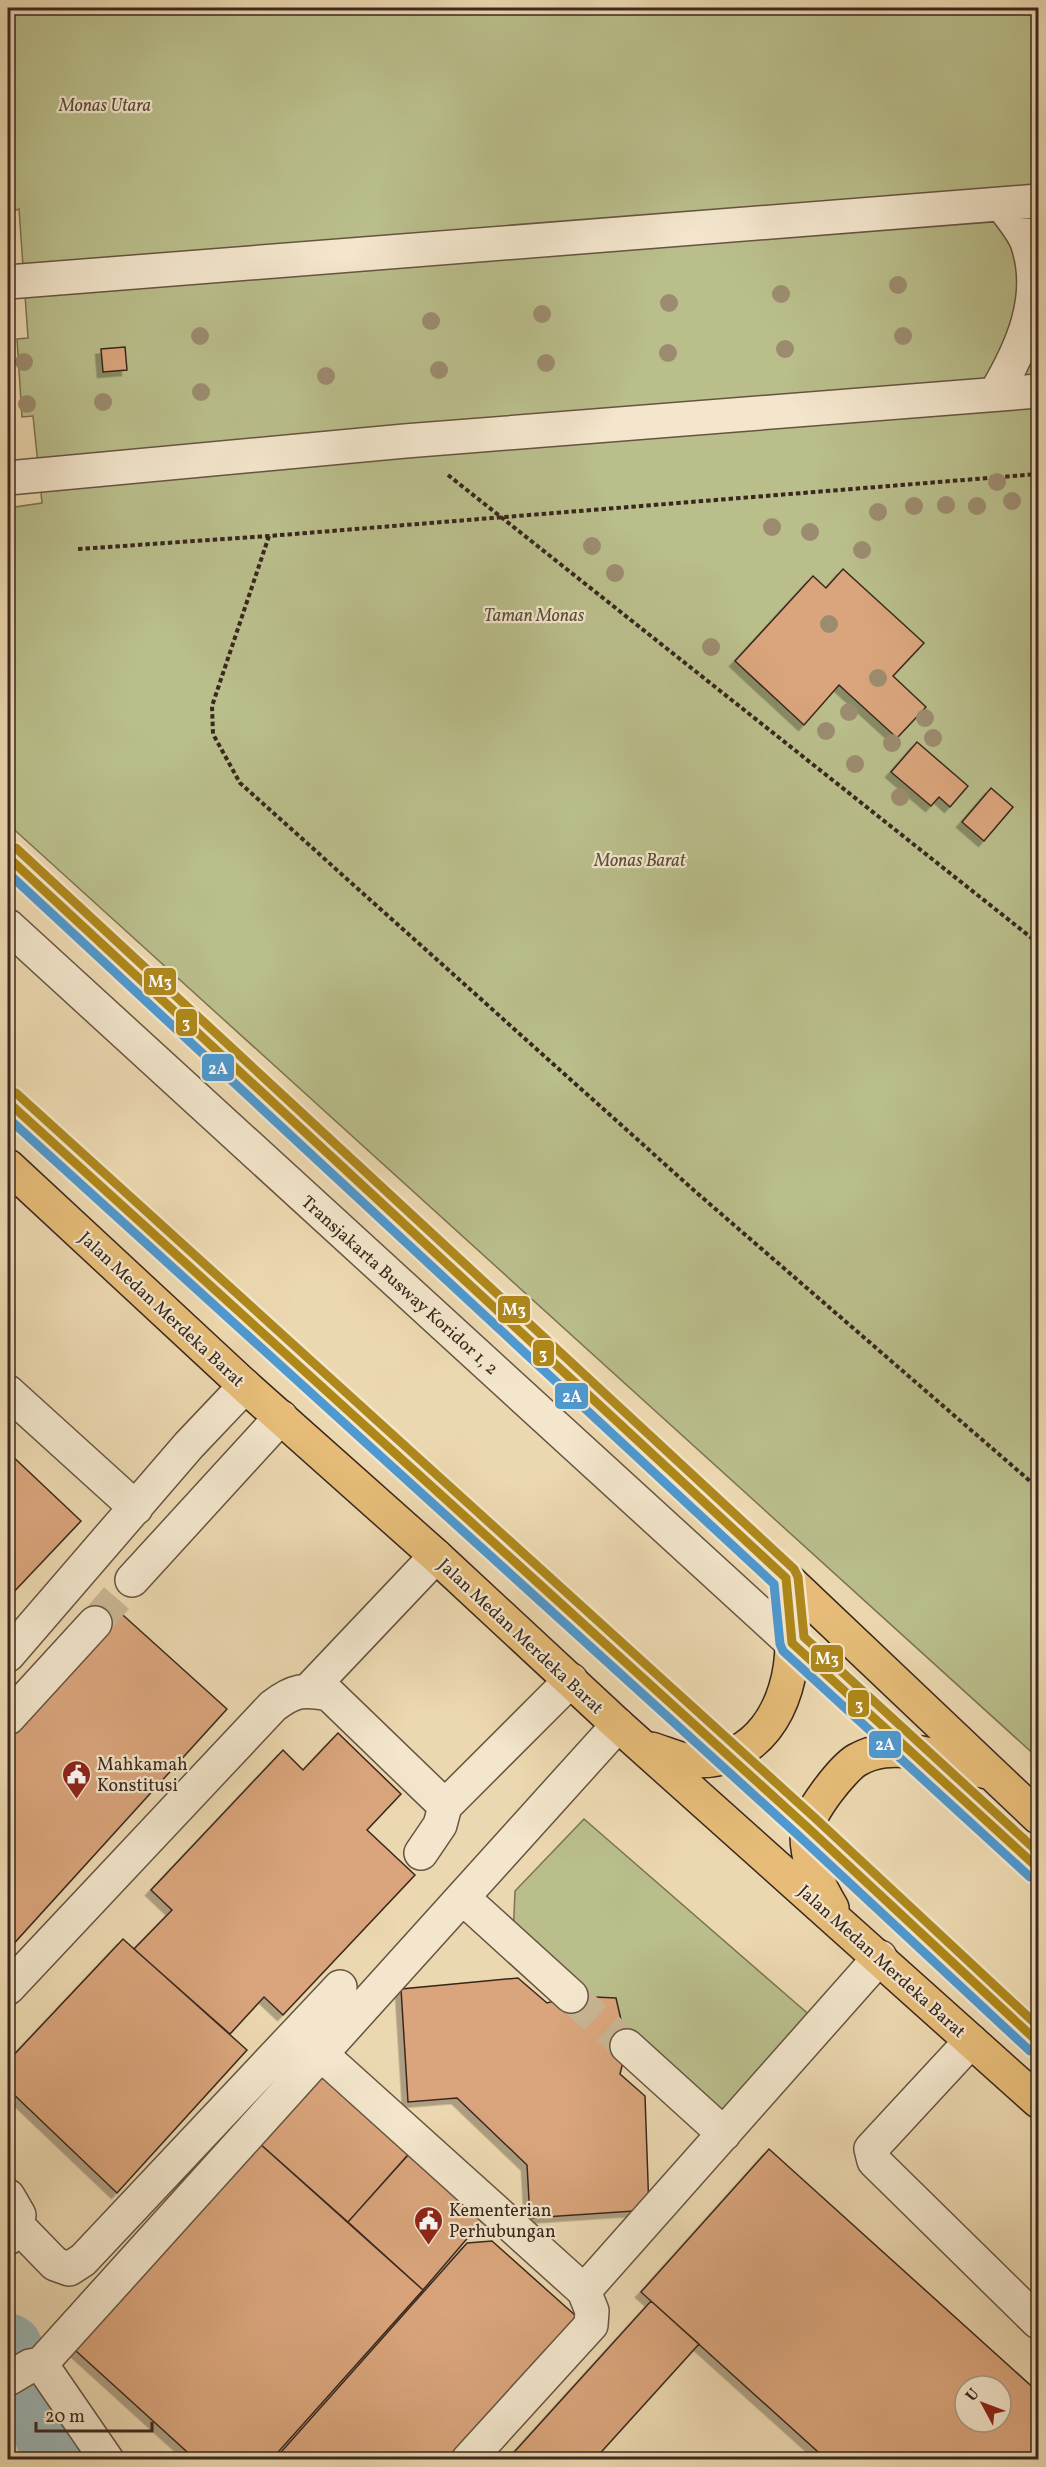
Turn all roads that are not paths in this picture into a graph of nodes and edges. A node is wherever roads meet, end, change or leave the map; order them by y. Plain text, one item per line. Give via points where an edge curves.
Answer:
1 (1038, 201) edge
2 (1002, 204) junction
3 (8, 282) edge
4 (1038, 391) edge
5 (995, 394) junction
6 (8, 478) edge
7 (8, 857) edge
8 (8, 926) edge
9 (8, 1102) edge
10 (8, 1166) edge
11 (244, 1386) junction
12 (8, 1392) edge
13 (281, 1417) junction
14 (136, 1508) junction
15 (436, 1556) junction
16 (786, 1578) junction
17 (132, 1580) tunnel mouth
18 (95, 1623) tunnel mouth
19 (792, 1643) junction
20 (8, 1654) edge
21 (571, 1680) junction
22 (309, 1690) junction
23 (8, 1718) edge
24 (618, 1725) junction
25 (644, 1746) junction
26 (912, 1752) junction
27 (728, 1757) junction
28 (990, 1773) junction
29 (445, 1806) junction
30 (1038, 1817) edge
31 (807, 1827) junction
32 (421, 1853) dead end
33 (1038, 1869) edge
34 (463, 1898) junction
35 (844, 1927) junction
36 (880, 1957) junction
37 (340, 1987) dead end
38 (8, 1988) edge
39 (571, 1996) tunnel mouth
40 (971, 2041) junction
41 (1038, 2042) edge
42 (627, 2046) tunnel mouth
43 (321, 2054) junction
44 (1038, 2101) edge
45 (724, 2134) junction
46 (11, 2220) edge
47 (584, 2291) junction
48 (1038, 2322) edge
49 (24, 2371) edge
50 (107, 2460) edge
51 (468, 2460) edge

1 - 2 street
2 - 3 street
2 - 5 street via 1027,243 1034,280 1028,327 1014,363
4 - 5 street
5 - 6 street via 405,441
7 - 16 main road
8 - 19 street, Transjakarta Busway Koridor 1, 2
9 - 27 street
10 - 11 main road, Jalan Medan Merdeka Barat
11 - 13 main road, Jalan Medan Merdeka Barat
11 - 14 street
12 - 14 street
13 - 15 main road, Jalan Medan Merdeka Barat
13 - 17 street
14 - 20 street
15 - 21 main road, Jalan Medan Merdeka Barat
15 - 22 street
16 - 19 main road
16 - 28 main road
18 - 23 street
19 - 26 street, Transjakarta Busway Koridor 1, 2
19 - 27 main road via 787,1688 770,1724 752,1742
21 - 24 main road, Jalan Medan Merdeka Barat
21 - 29 street
22 - 29 street via 329,1694
22 - 38 street via 294,1692 273,1706
24 - 25 main road, Jalan Medan Merdeka Barat
24 - 34 street
25 - 27 main road via 685,1760
25 - 35 main road, Jalan Medan Merdeka Barat
26 - 28 main road
26 - 31 main road via 883,1751 857,1760 829,1787
26 - 33 street, Transjakarta Busway Koridor 1, 2
27 - 31 street
28 - 30 main road
29 - 32 street via 440,1825
31 - 35 main road via 808,1853 816,1882
31 - 41 street
34 - 39 street
34 - 43 street
35 - 36 main road, Jalan Medan Merdeka Barat
36 - 40 main road, Jalan Medan Merdeka Barat
36 - 45 street
37 - 46 street via 83,2260 69,2269 55,2264
40 - 44 main road, Jalan Medan Merdeka Barat
40 - 48 street via 871,2149 874,2161
42 - 45 street
43 - 47 street
43 - 49 street
45 - 47 street
47 - 51 street via 592,2311 591,2325
49 - 50 street

